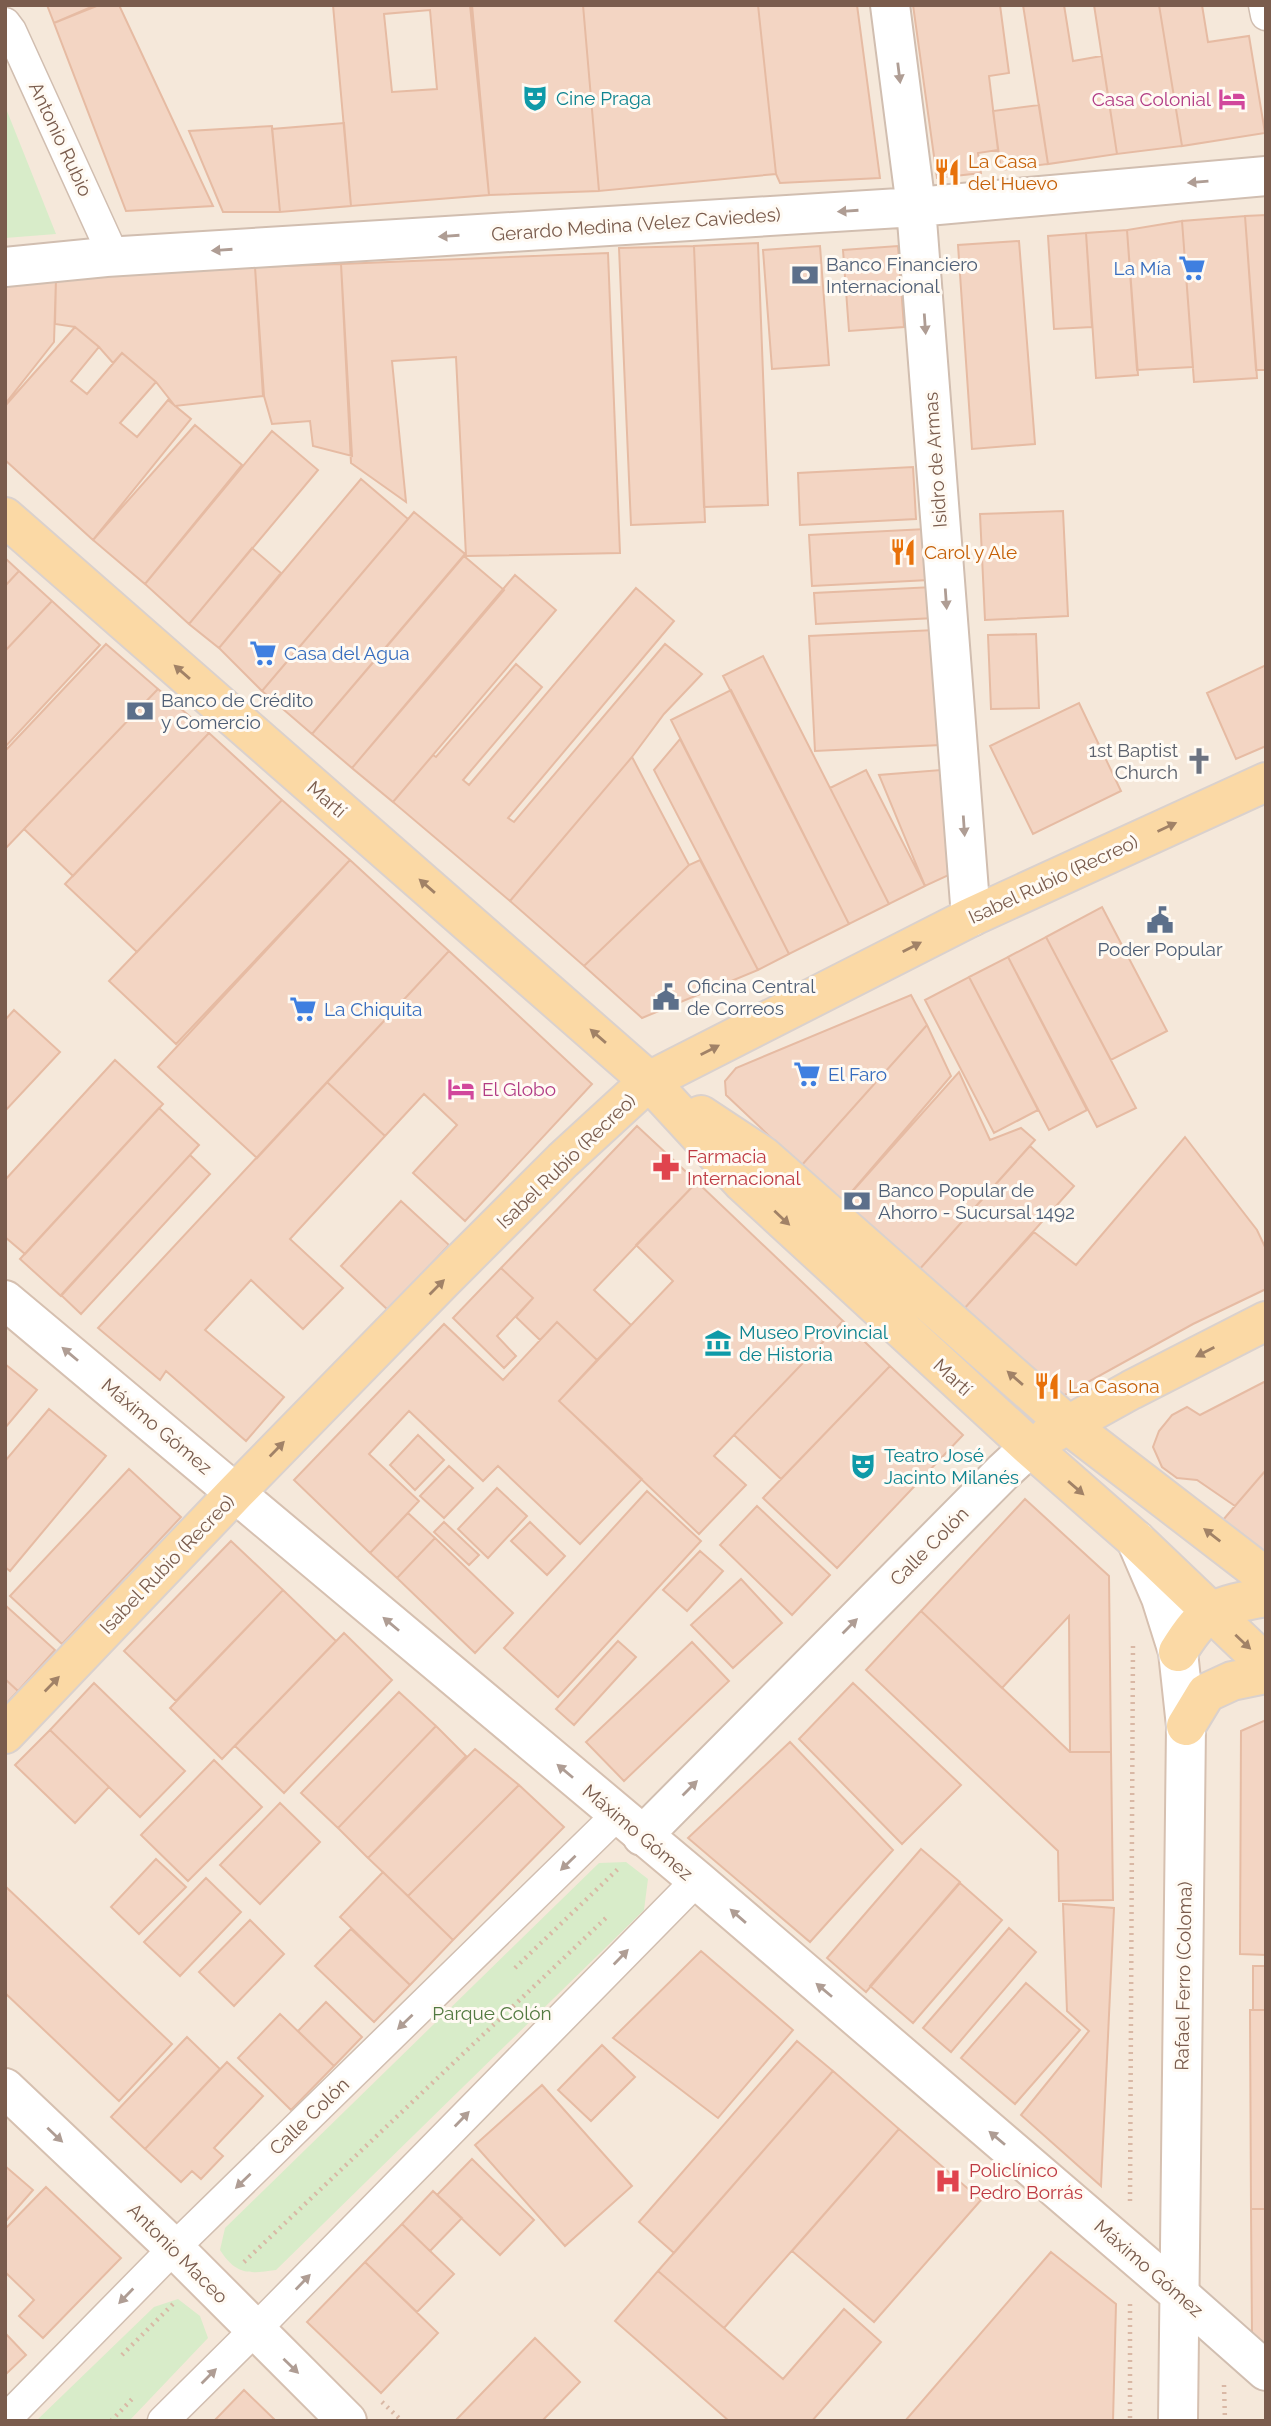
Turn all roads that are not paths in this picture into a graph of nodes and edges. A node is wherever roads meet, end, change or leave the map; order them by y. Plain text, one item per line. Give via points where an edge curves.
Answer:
1 (890, 5) edge
2 (1264, 5) edge
3 (1266, 15) edge
4 (5, 23) edge
5 (1266, 176) edge
6 (916, 207) junction
7 (114, 257) junction
8 (5, 267) edge
9 (5, 517) edge
10 (1266, 782) edge
11 (971, 917) junction
12 (649, 1081) junction
13 (5, 1300) edge
14 (1266, 1321) edge
15 (1131, 1390) junction
16 (1068, 1424) junction
17 (1030, 1447) junction
18 (1118, 1464) junction
19 (236, 1492) junction
20 (1136, 1540) junction
21 (1266, 1577) edge
22 (1266, 1597) edge
23 (1210, 1612) junction
24 (1178, 1651) junction
25 (1266, 1664) edge
26 (1266, 1674) edge
27 (1186, 1726) junction
28 (5, 1734) edge
29 (629, 1826) junction
30 (697, 1880) junction
31 (5, 2088) edge
32 (174, 2248) junction
33 (1179, 2294) junction
34 (255, 2330) junction
35 (1266, 2371) edge
36 (5, 2420) edge
37 (163, 2421) edge
38 (348, 2421) edge
39 (1178, 2421) edge

1 -> 6 main road, Isidro de Armas
2 - 3 street
4 - 7 street, Antonio Rubio
5 -> 6 main road, Gerardo Medina (Velez Caviedes)
6 -> 7 main road, Gerardo Medina (Velez Caviedes)
6 -> 11 main road, Isidro de Armas
7 - 8 main road, Gerardo Medina (Velez Caviedes)
12 -> 9 main road, Martí
11 -> 10 main road, Isabel Rubio (Recreo)
12 -> 11 main road, Isabel Rubio (Recreo)
16 -> 12 main road, Martí via 763,1156
12 -> 17 main road, Martí via 742,1182
19 -> 12 main road, Isabel Rubio (Recreo) via 563,1160
19 -> 13 main road, Máximo Gómez
14 -> 15 main road, Calle Colón
15 - 16 main road, Calle Colón
15 - 18 main road via 1118,1438
16 - 17 main road, Calle Colón
16 - 18 main road, Martí
17 -> 20 main road, Martí
29 -> 17 main road, Calle Colón
18 - 20 main road
21 -> 18 main road, Martí
28 -> 19 main road, Isabel Rubio (Recreo)
29 -> 19 main road, Máximo Gómez
20 - 23 main road, Martí
20 - 24 main road, Rafael Ferro (Coloma)
22 - 23 main road
23 - 24 main road via 1193,1627
23 -> 25 main road, Martí
24 - 27 main road, Rafael Ferro (Coloma)
26 - 27 main road via 1232,1681 1206,1693
27 - 33 main road, Rafael Ferro (Coloma)
29 - 30 main road, Máximo Gómez
29 -> 32 street, Calle Colón
33 -> 30 main road, Máximo Gómez
34 -> 30 street
31 -> 32 main road, Antonio Maceo
32 - 34 main road, Antonio Maceo
32 -> 36 street, Calle Colón
33 - 35 main road, Máximo Gómez
33 - 39 main road, Rafael Ferro (Coloma)
37 -> 34 street
34 -> 38 main road, Antonio Maceo

